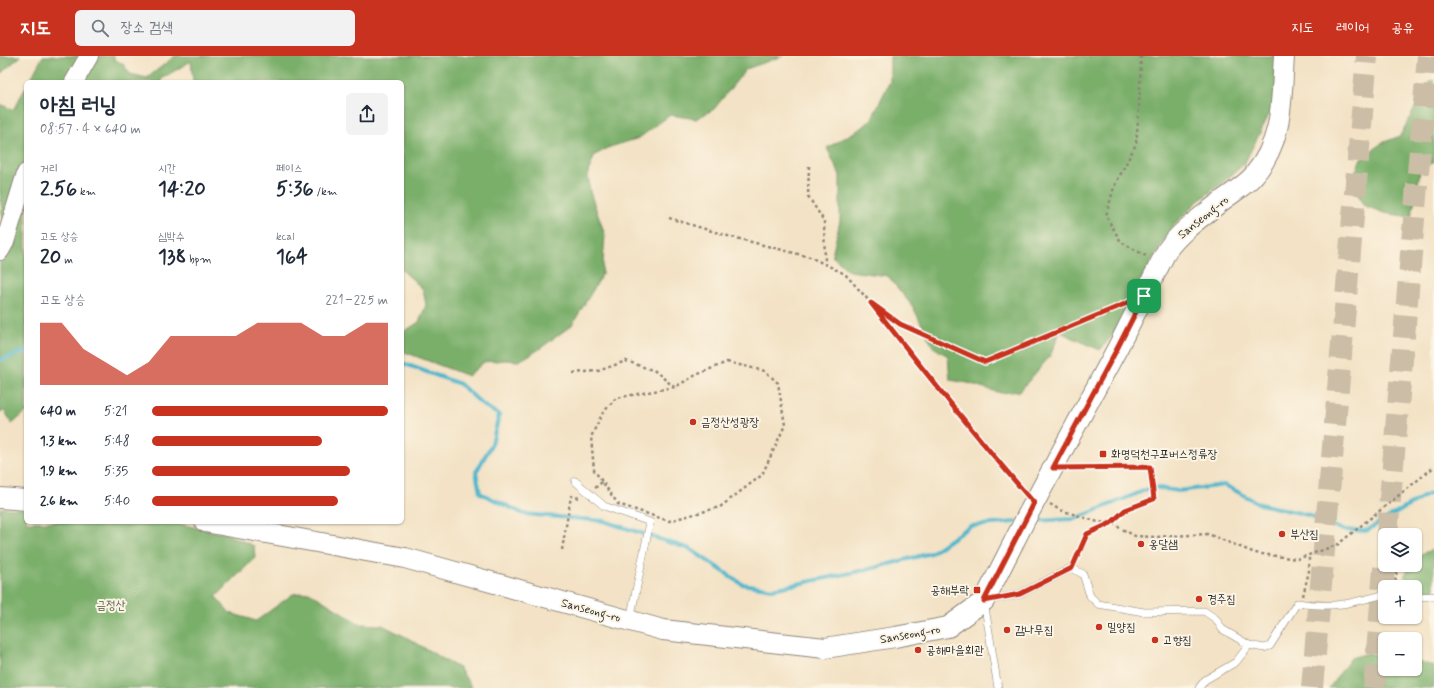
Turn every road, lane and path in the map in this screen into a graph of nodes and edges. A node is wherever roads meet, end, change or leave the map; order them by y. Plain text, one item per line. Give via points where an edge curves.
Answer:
1 (89, 56) edge
2 (1141, 56) edge
3 (1284, 56) edge
4 (75, 80) edge
5 (809, 166) dead end
6 (24, 180) edge
7 (669, 218) dead end
8 (0, 251) edge
9 (825, 264) junction
10 (1160, 264) junction
11 (1144, 296) junction
12 (871, 303) junction
13 (572, 374) dead end
14 (675, 387) junction
15 (1434, 467) edge
16 (1053, 468) junction
17 (575, 481) dead end
18 (0, 498) edge
19 (24, 500) edge
20 (568, 510) dead end
21 (1029, 512) junction
22 (1111, 523) junction
23 (216, 524) edge
24 (562, 550) dead end
25 (1309, 555) junction
26 (1072, 568) junction
27 (1378, 596) edge
28 (1422, 596) edge
29 (1434, 596) edge
30 (984, 601) junction
31 (1301, 604) junction
32 (630, 621) junction
33 (1249, 645) junction
34 (998, 688) edge
35 (1199, 688) edge

1 - 4 street
2 - 10 path via 1136,144 1114,187 1106,216 1121,242
3 - 10 main road, Sanseong-ro via 1279,127 1269,152 1254,175 1174,241
5 - 9 path via 808,196 824,221
6 - 8 street
7 - 9 path via 728,236 810,256
9 - 12 path via 845,274
10 - 11 main road, Sanseong-ro
11 - 12 path via 985,362 900,324
11 - 16 main road, Sanseong-ro
12 - 21 path via 986,449
13 - 14 path via 598,371 626,361 655,371
14 - 14 path via 727,362 765,371 778,383 785,426 762,475 720,506 669,521 618,504 594,470 591,437 602,414 616,398
15 - 25 path via 1347,538 1337,545
16 - 21 main road, Sanseong-ro
16 - 22 path via 1150,467 1154,499 1125,510
17 - 32 lane via 604,506 650,522
18 - 19 main road
20 - 24 path
21 - 22 path via 1060,510 1098,522
21 - 30 main road, Sanseong-ro
22 - 25 path via 1135,536 1208,534 1255,553 1297,559
22 - 26 path via 1087,534
23 - 32 main road, Sanseong-ro via 405,558
25 - 31 path via 1309,571
26 - 30 lane via 1020,594
26 - 33 lane via 1083,574 1090,596 1098,604 1144,612 1204,612 1216,619 1222,629
27 - 31 lane via 1351,603 1319,606
28 - 29 lane
30 - 32 main road, Sanseong-ro via 948,627 825,648 663,630
30 - 34 lane
31 - 33 lane via 1297,604 1270,646 1264,648
33 - 35 lane via 1236,662 1205,680

